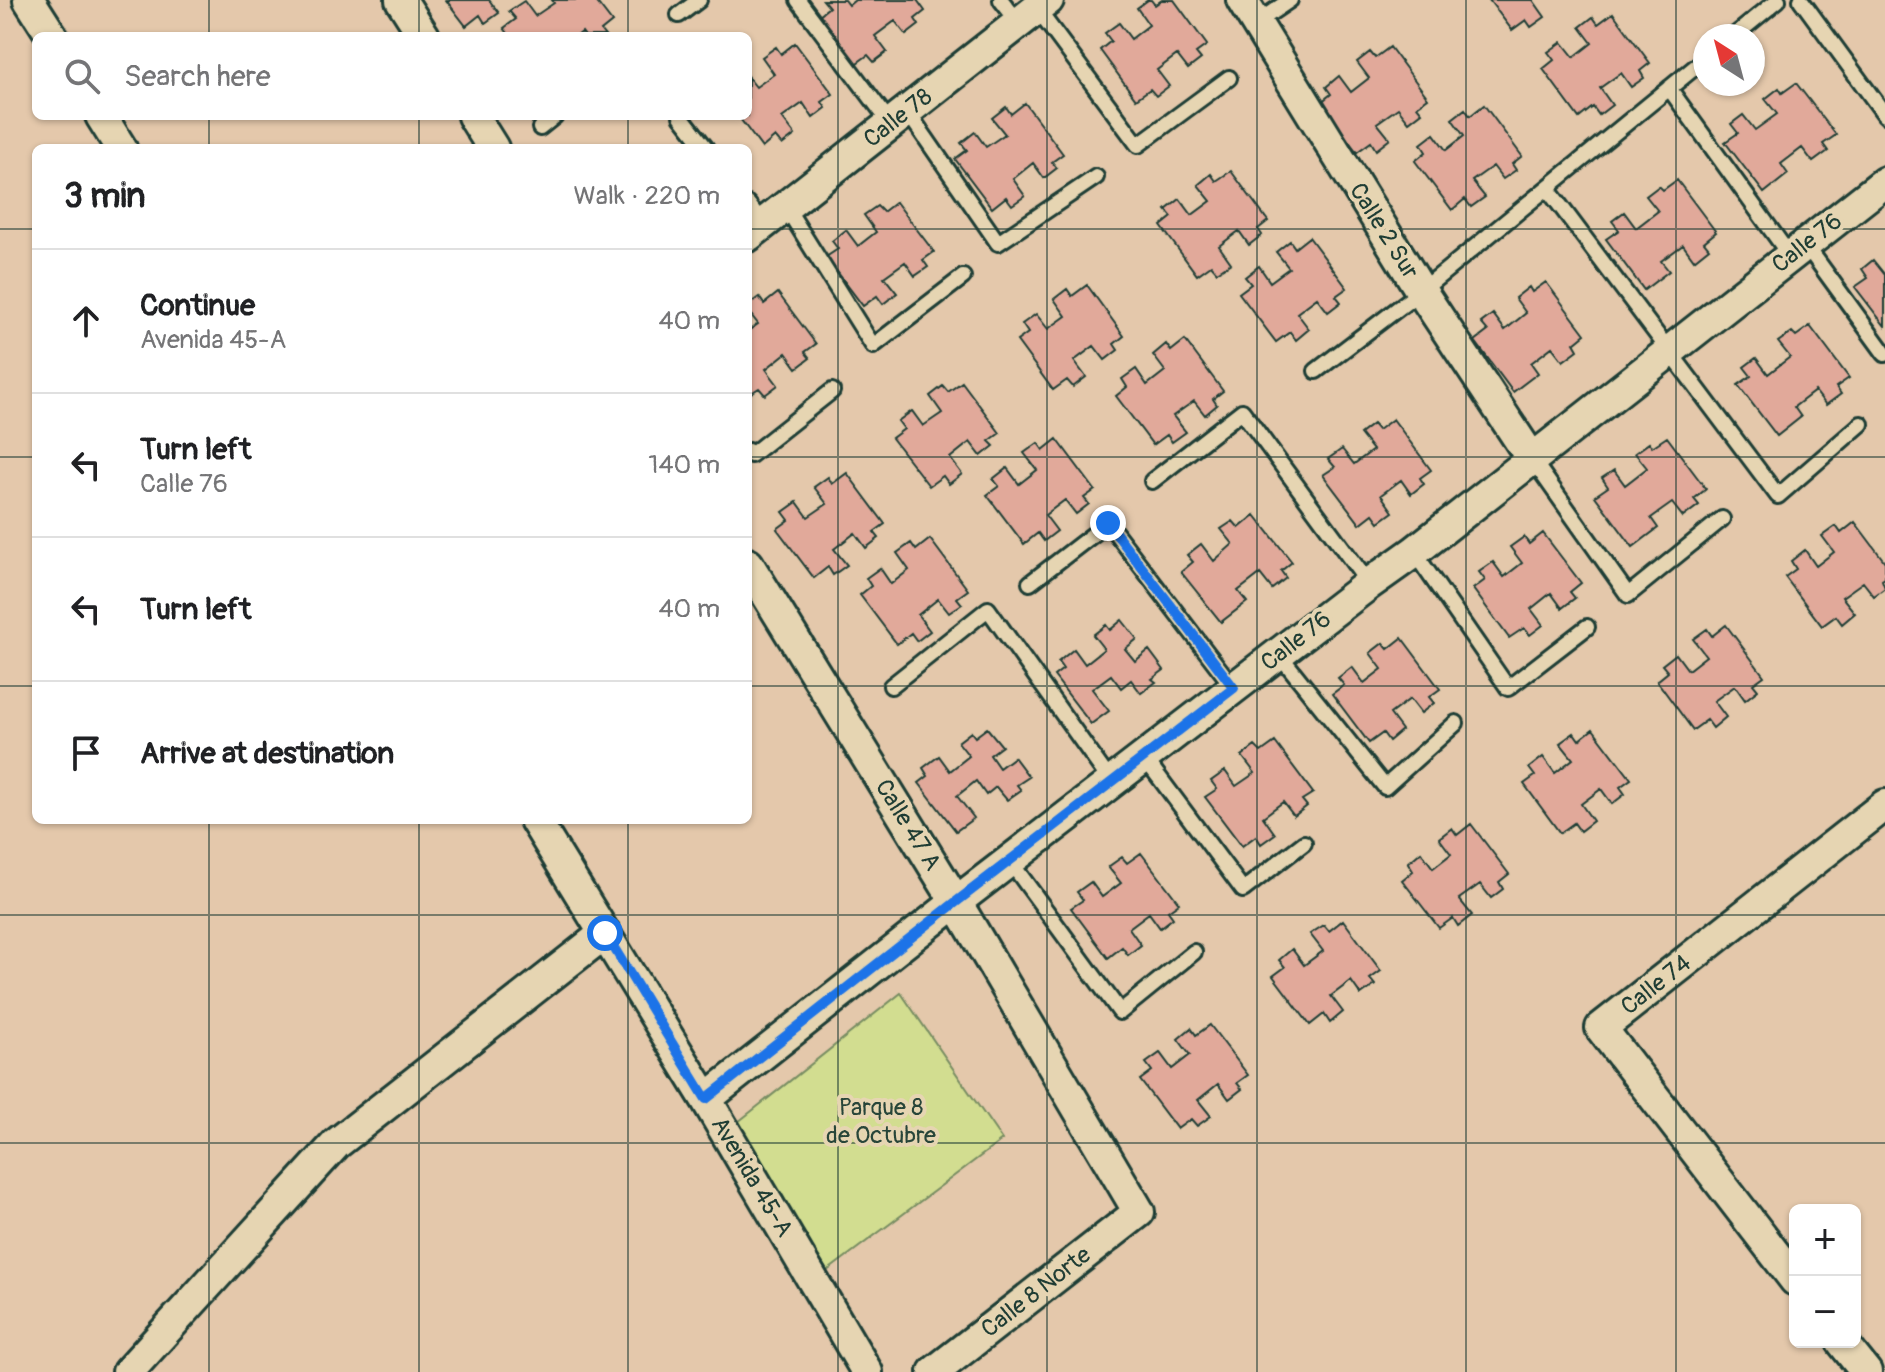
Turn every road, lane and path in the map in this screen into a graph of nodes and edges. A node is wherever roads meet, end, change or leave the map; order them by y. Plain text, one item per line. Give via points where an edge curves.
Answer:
1 (29, 0) edge
2 (401, 0) edge
3 (699, 0) edge
4 (798, 0) edge
5 (1290, 0) edge
6 (1778, 0) edge
7 (1801, 0) edge
8 (1026, 8) edge
9 (1249, 12) edge
10 (679, 15) dead end
11 (1749, 24) edge
12 (49, 32) edge
13 (421, 32) edge
14 (1693, 69) edge
15 (1229, 78) dead end
16 (1669, 88) junction
17 (1885, 115) edge
18 (899, 118) junction
19 (104, 120) edge
20 (476, 120) edge
21 (550, 120) edge
22 (684, 120) edge
23 (540, 128) dead end
24 (118, 144) edge
25 (490, 144) edge
26 (703, 144) edge
27 (1096, 177) dead end
28 (1885, 182) edge
29 (1547, 188) junction
30 (761, 218) edge
31 (1798, 250) junction
32 (963, 277) dead end
33 (1421, 291) junction
34 (1670, 350) junction
35 (1885, 354) edge
36 (1316, 371) dead end
37 (832, 391) dead end
38 (1861, 424) dead end
39 (752, 454) edge
40 (1532, 459) junction
41 (1152, 481) dead end
42 (1722, 519) dead end
43 (1414, 552) junction
44 (752, 570) edge
45 (1030, 583) dead end
46 (1369, 584) junction
47 (1587, 627) dead end
48 (1279, 654) junction
49 (891, 686) dead end
50 (1234, 688) junction
51 (1456, 723) dead end
52 (1144, 757) junction
53 (1111, 782) junction
54 (1885, 805) edge
55 (537, 824) edge
56 (1304, 843) dead end
57 (1009, 860) junction
58 (956, 902) junction
59 (605, 933) junction
60 (1194, 952) dead end
61 (706, 1099) junction
62 (1139, 1212) joint
63 (1792, 1276) edge
64 (1847, 1348) edge
65 (128, 1372) edge
66 (867, 1372) edge
67 (934, 1372) edge
68 (1866, 1372) edge

1 - 12 street
2 - 13 street
3 - 10 lane
4 - 18 lane
5 - 9 lane
6 - 11 lane
7 - 17 lane
8 - 15 lane via 1138,145
8 - 18 street, Calle 78
9 - 33 street, Calle 2 Sur
14 - 16 lane
16 - 29 lane
16 - 31 lane
18 - 27 lane via 998,243
18 - 30 street, Calle 78
19 - 24 street
20 - 25 street
21 - 23 lane
22 - 26 lane
28 - 31 street, Calle 76
29 - 33 lane
29 - 34 lane
30 - 32 lane via 873,346
31 - 34 street, Calle 76
31 - 35 lane
33 - 36 lane
33 - 40 street, Calle 2 Sur
34 - 38 lane via 1778,496
34 - 40 street, Calle 76
37 - 39 lane
40 - 42 lane via 1628,595
40 - 43 street, Calle 76
41 - 46 lane via 1242,411
43 - 46 street, Calle 76
43 - 47 lane via 1508,688
44 - 58 street, Calle 47 A
45 - 50 lane via 1108,523
46 - 48 street, Calle 76
48 - 50 street, Calle 76
48 - 51 lane via 1385,787
49 - 53 lane via 988,609
50 - 52 street, Calle 76
52 - 53 street, Calle 76
52 - 56 lane via 1243,890
53 - 57 street, Calle 76
54 - 63 street, Calle 74 via 1601,1028
55 - 59 street, Avenida 45-A
57 - 58 street, Calle 76
57 - 60 lane via 1120,1012
58 - 61 street, Calle 76
58 - 62 street, Calle 47 A
59 - 61 street, Avenida 45-A
59 - 65 street via 336,1144
61 - 66 street, Avenida 45-A
62 - 67 street, Calle 8 Norte
64 - 68 street

